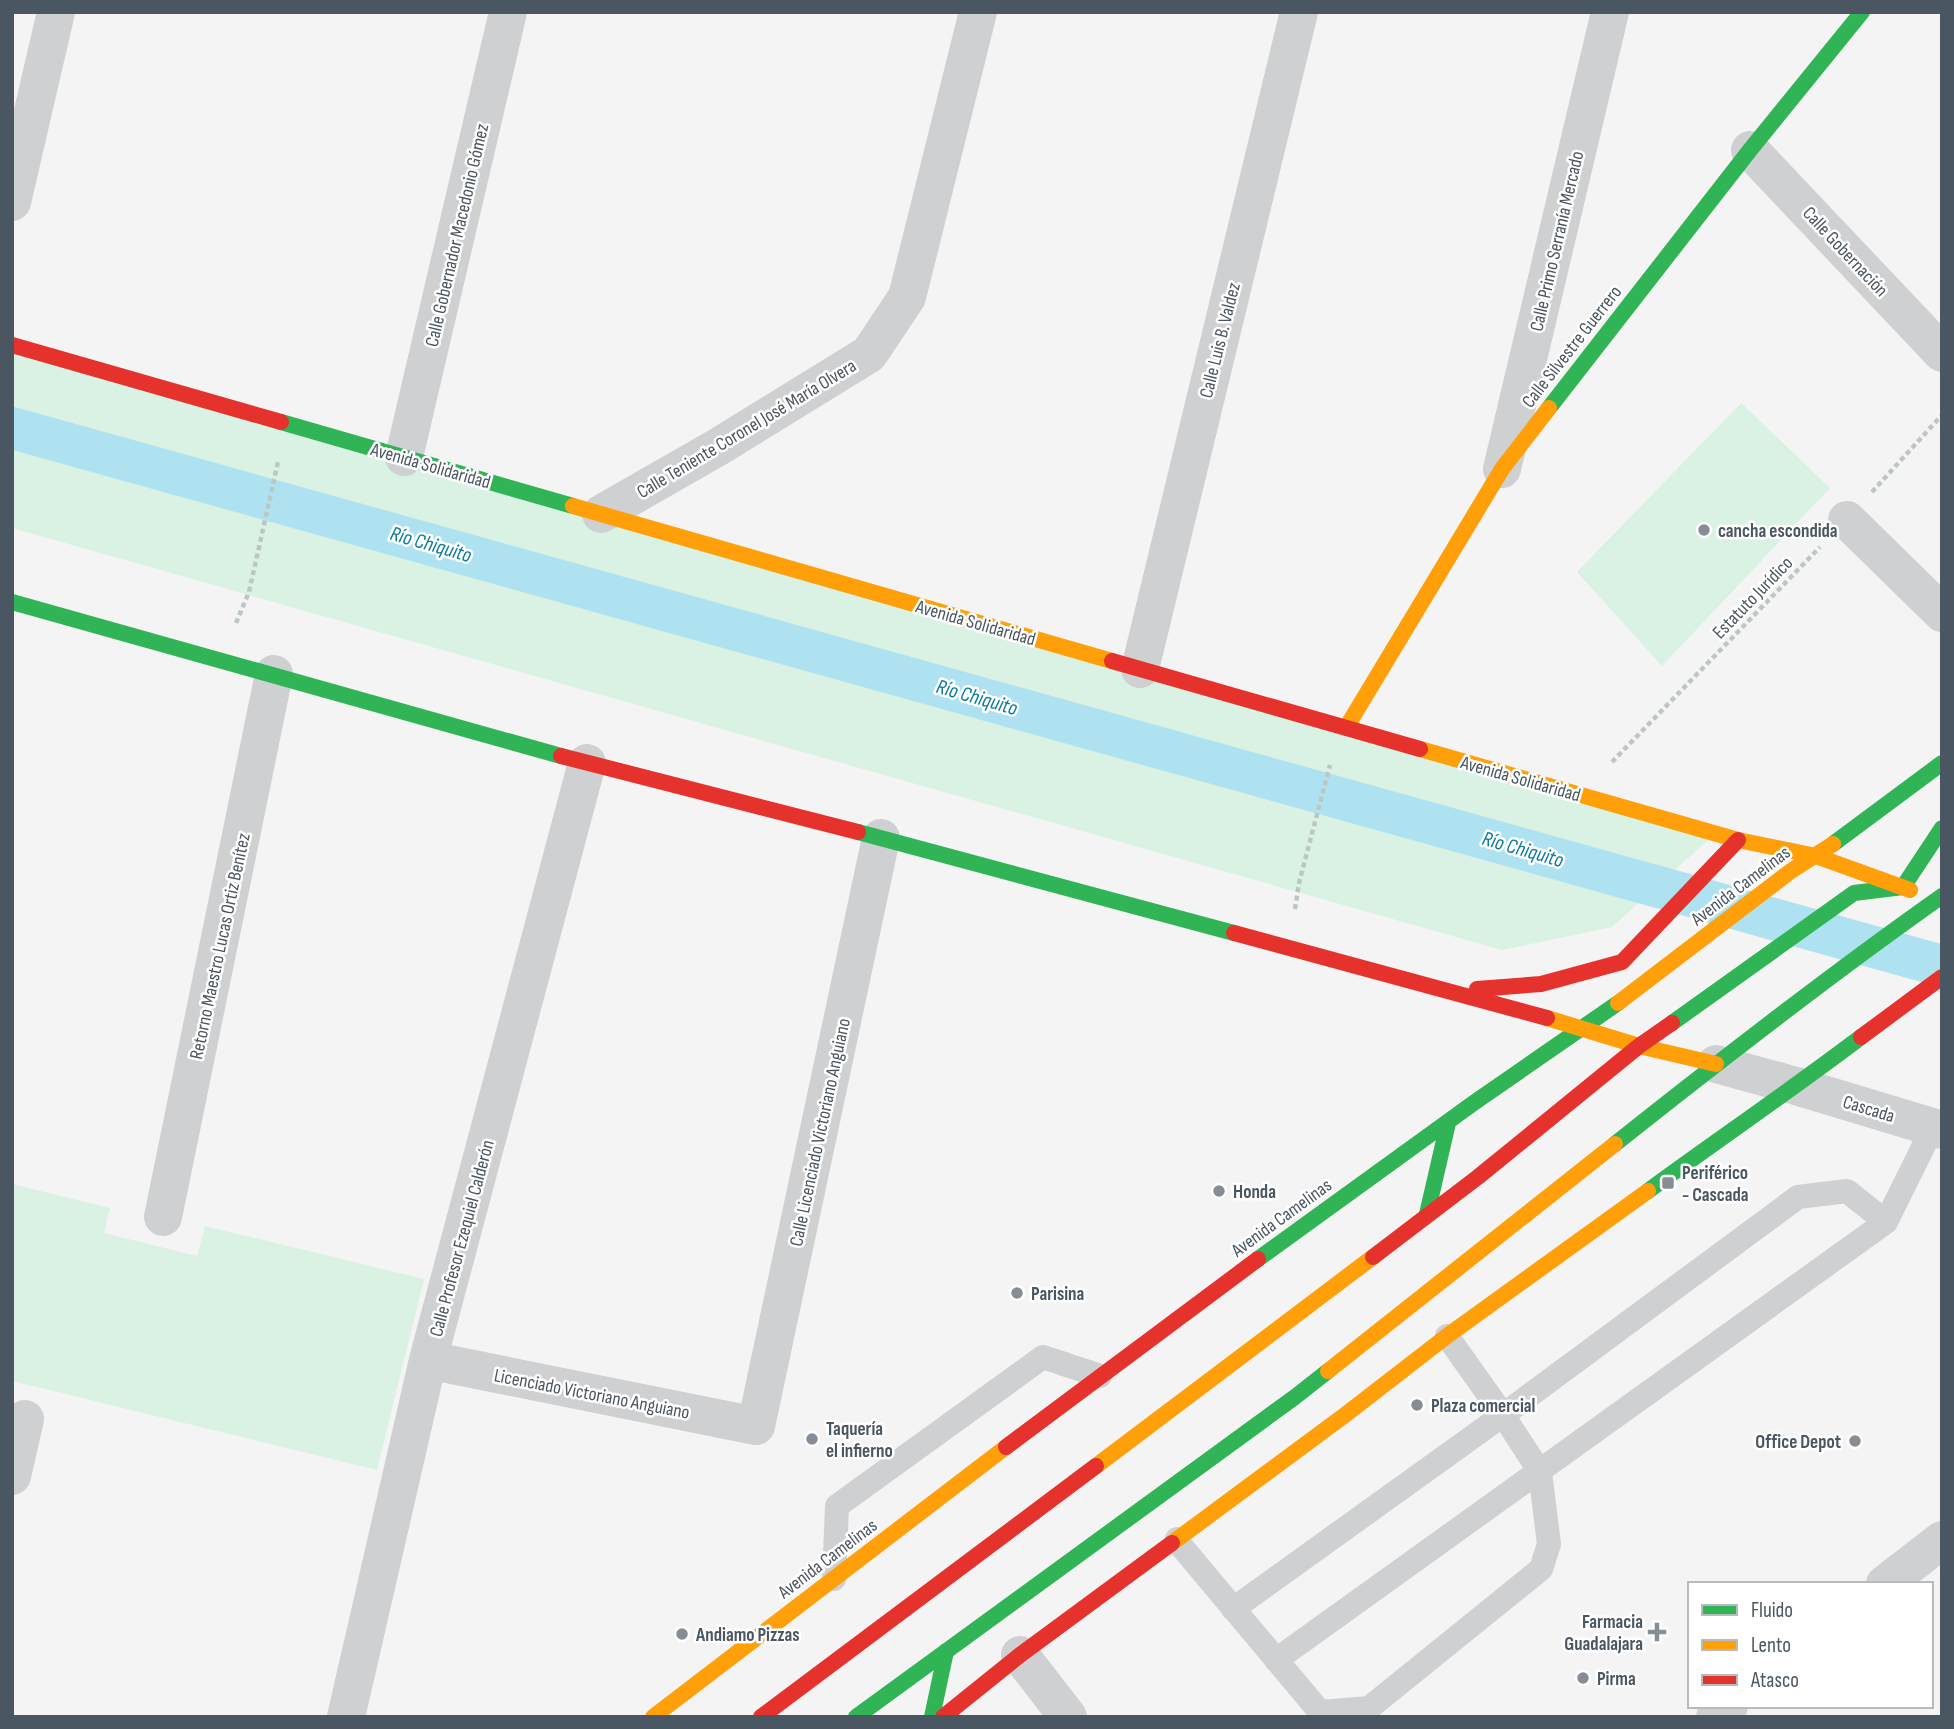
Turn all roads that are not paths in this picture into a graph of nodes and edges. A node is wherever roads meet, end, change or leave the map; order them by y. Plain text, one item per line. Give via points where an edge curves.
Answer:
1 (56, 12) edge
2 (509, 12) edge
3 (978, 12) edge
4 (1299, 12) edge
5 (1610, 12) edge
6 (1862, 12) edge
7 (1750, 150) junction
8 (12, 202) edge
9 (12, 345) edge
10 (1942, 353) edge
11 (404, 457) junction
12 (1502, 469) junction
13 (601, 514) junction
14 (1847, 520) road end
15 (12, 602) edge
16 (1942, 613) edge
17 (1140, 669) junction
18 (274, 674) junction
19 (1346, 728) junction
20 (587, 763) junction
21 (1942, 763) edge
22 (1942, 828) edge
23 (881, 838) junction
24 (1735, 843) junction
25 (1816, 856) junction
26 (1903, 887) junction
27 (1940, 897) edge
28 (1942, 977) edge
29 (1449, 992) junction
30 (1582, 1027) junction
31 (1639, 1046) junction
32 (1716, 1064) junction
33 (1796, 1086) junction
34 (1448, 1123) junction
35 (1937, 1129) edge
36 (1427, 1214) junction
37 (163, 1217) dead end
38 (1886, 1222) junction
39 (1447, 1336) junction
40 (428, 1360) junction
41 (1100, 1376) junction
42 (1503, 1415) junction
43 (24, 1419) dead end
44 (756, 1426) joint
45 (1540, 1472) junction
46 (12, 1476) edge
47 (1177, 1539) junction
48 (1942, 1540) edge
49 (834, 1579) junction
50 (1888, 1582) edge
51 (1233, 1609) junction
52 (946, 1651) junction
53 (1020, 1654) junction
54 (1276, 1660) junction
55 (346, 1717) edge
56 (653, 1717) edge
57 (761, 1717) edge
58 (856, 1717) edge
59 (932, 1717) edge
60 (943, 1717) edge
61 (1068, 1717) edge

1 - 8 street
2 - 11 street, Calle Gobernador Macedonio Gómez
3 - 13 street, Calle Teniente Coronel José María Olvera via 907,297 869,354
4 - 17 street, Calle Luis B. Valdez
5 - 12 street, Calle Primo Serranía Mercado
6 - 7 main road, Calle Silvestre Guerrero
7 - 10 street, Calle Gobernación
7 - 12 main road, Calle Silvestre Guerrero
9 - 11 main road, Avenida Solidaridad
11 - 13 main road, Avenida Solidaridad
12 - 19 main road, Calle Silvestre Guerrero
13 - 17 main road, Avenida Solidaridad
14 - 16 street
15 - 18 main road
17 - 19 main road, Avenida Solidaridad
18 - 20 main road
18 - 37 street, Retorno Maestro Lucas Ortiz Benítez
19 - 24 main road, Avenida Solidaridad
20 - 23 main road
20 - 40 street, Calle Profesor Ezequiel Calderón
21 - 25 main road, Avenida Camelinas
22 - 26 main road
23 - 29 main road
23 - 44 street, Calle Licenciado Victoriano Anguiano
24 - 25 main road, Avenida Solidaridad
24 - 29 main road via 1622,962 1541,984
25 - 26 main road, Avenida Solidaridad
25 - 30 main road, Avenida Camelinas
26 - 27 main road, Avenida Solidaridad
26 - 31 main road via 1854,893
27 - 32 main road
28 - 33 main road
29 - 30 main road
30 - 31 main road
30 - 34 main road, Avenida Camelinas
31 - 32 main road
31 - 36 main road
32 - 33 street
32 - 52 main road via 1295,1397
33 - 35 street, Cascada
33 - 39 main road
34 - 36 main road
34 - 41 main road, Avenida Camelinas
35 - 38 lane
36 - 57 main road
38 - 42 lane via 1847,1191 1798,1197
38 - 45 lane
39 - 42 lane
39 - 47 main road
40 - 44 street, Licenciado Victoriano Anguiano
40 - 55 street, Calle Profesor Ezequiel Calderón
41 - 49 main road, Avenida Camelinas
41 - 49 lane via 1043,1357 837,1506
42 - 45 lane
42 - 51 lane
43 - 46 street
45 - 54 lane
45 - 54 lane via 1549,1544 1541,1569 1369,1708 1320,1712
47 - 51 lane
47 - 53 main road
48 - 50 street
49 - 56 main road, Avenida Camelinas
51 - 54 lane
52 - 58 main road
52 - 59 main road
53 - 60 main road
53 - 61 street

